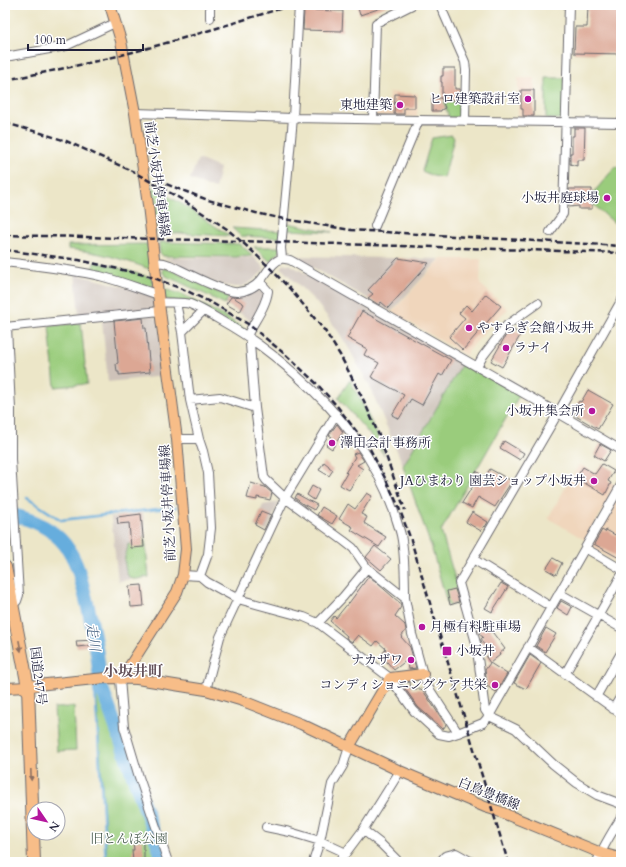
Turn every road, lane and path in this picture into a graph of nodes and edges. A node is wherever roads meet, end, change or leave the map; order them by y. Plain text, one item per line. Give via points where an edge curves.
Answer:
1 (110, 5) edge
2 (210, 5) edge
3 (412, 5) edge
4 (440, 5) edge
5 (569, 5) edge
6 (301, 6) edge
7 (210, 18) dead end
8 (115, 23) junction
9 (5, 57) edge
10 (135, 113) junction
11 (293, 118) junction
12 (373, 119) junction
13 (419, 120) junction
14 (465, 121) junction
15 (565, 122) junction
16 (621, 123) edge
17 (375, 226) dead end
18 (550, 232) dead end
19 (282, 258) junction
20 (5, 262) edge
21 (155, 262) junction
22 (260, 282) junction
23 (621, 301) edge
24 (160, 303) junction
25 (176, 303) junction
26 (538, 303) dead end
27 (203, 311) junction
28 (6, 327) edge
29 (182, 332) junction
30 (249, 337) junction
31 (477, 367) junction
32 (190, 400) junction
33 (255, 408) junction
34 (558, 413) junction
35 (336, 414) junction
36 (177, 439) junction
37 (199, 439) junction
38 (621, 450) edge
39 (621, 485) edge
40 (285, 498) junction
41 (585, 548) junction
42 (473, 559) junction
43 (5, 567) edge
44 (367, 568) junction
45 (621, 569) edge
46 (183, 575) junction
47 (200, 576) junction
48 (621, 576) edge
49 (559, 593) junction
50 (406, 598) junction
51 (238, 599) junction
52 (13, 605) junction
53 (551, 607) junction
54 (599, 615) junction
55 (318, 624) junction
56 (621, 628) edge
57 (528, 647) junction
58 (621, 653) edge
59 (424, 674) junction
60 (565, 674) junction
61 (390, 678) junction
62 (120, 679) junction
63 (28, 687) junction
64 (5, 688) edge
65 (206, 690) junction
66 (621, 696) edge
67 (596, 697) junction
68 (614, 709) junction
69 (621, 714) edge
70 (489, 716) junction
71 (458, 733) junction
72 (349, 747) junction
73 (400, 771) junction
74 (621, 804) edge
75 (621, 818) edge
76 (266, 827) dead end
77 (362, 830) junction
78 (320, 841) junction
79 (346, 853) junction
80 (599, 857) edge
81 (621, 857) edge
82 (34, 862) edge
83 (168, 862) edge
84 (313, 862) edge
85 (339, 862) edge
86 (399, 862) edge
87 (440, 862) edge
88 (472, 862) edge

1 - 8 main road, 前芝小坂井停車場線
2 - 7 street
3 - 12 street via 376,23
4 - 14 street via 465,62
5 - 15 street
6 - 11 street
8 - 9 street via 66,46
8 - 10 main road, 前芝小坂井停車場線
10 - 11 street
10 - 21 main road, 前芝小坂井停車場線
11 - 12 street
11 - 19 street
12 - 13 street
13 - 14 street
13 - 17 street
14 - 15 street
15 - 16 street
15 - 18 street via 563,214
19 - 22 street via 270,268
19 - 31 street via 290,260
20 - 24 street via 100,276 120,282
21 - 22 street via 170,265 232,293 244,291
21 - 24 main road, 前芝小坂井停車場線
22 - 30 street via 268,291 268,296
23 - 34 street
24 - 25 street
24 - 28 street
24 - 36 main road, 前芝小坂井停車場線
25 - 27 street via 189,303
25 - 29 street
26 - 31 street via 507,324
27 - 29 street
27 - 30 street
28 - 52 street via 19,594
29 - 32 street
30 - 33 street
30 - 35 street via 295,373
31 - 34 street
32 - 33 street via 220,397
32 - 37 street
33 - 40 street via 264,477
34 - 38 street
34 - 42 street
35 - 40 street
35 - 50 street via 365,452 394,511 401,535
36 - 37 street
36 - 46 main road, 前芝小坂井停車場線 via 186,550
37 - 47 street via 208,473 211,528 208,554
39 - 41 street
40 - 44 street via 344,540
40 - 51 street
41 - 45 street
41 - 49 street
42 - 53 street
42 - 70 street via 459,583 476,643 485,710
43 - 52 highway, 国道247号
44 - 50 street
44 - 55 street
46 - 47 street
46 - 62 main road, 前芝小坂井停車場線 via 168,607
47 - 51 street
48 - 54 street
49 - 53 street
49 - 54 street
50 - 59 street via 412,634
51 - 55 street via 304,617
51 - 65 street via 220,637
52 -> 63 highway, 国道247号
53 - 57 street
54 - 56 street
54 - 60 street
55 - 61 street
57 - 60 street
57 - 70 street
58 - 67 street
59 - 61 main road
59 - 71 street via 428,687
60 - 67 street
61 - 71 street via 414,711 439,734 449,736
61 - 72 main road
62 - 63 main road via 95,679
62 - 65 main road via 137,679
62 - 83 street via 124,727
63 - 64 main road
63 -> 82 highway, 国道247号
65 - 72 main road via 243,701 301,724
66 - 68 street
67 - 68 street
68 - 69 street
70 - 71 street via 483,723
70 - 74 street via 516,730 577,783 597,795
72 - 73 main road, 白鳥豊橋線
72 - 78 street via 343,766 332,784
73 - 77 street
73 - 80 main road, 白鳥豊橋線 via 498,811
75 - 80 street
76 - 78 street
77 - 79 street
77 - 86 street
78 - 79 street
78 - 84 street
79 - 85 street
80 - 81 main road, 白鳥豊橋線
87 - 88 street via 445,856 456,853

